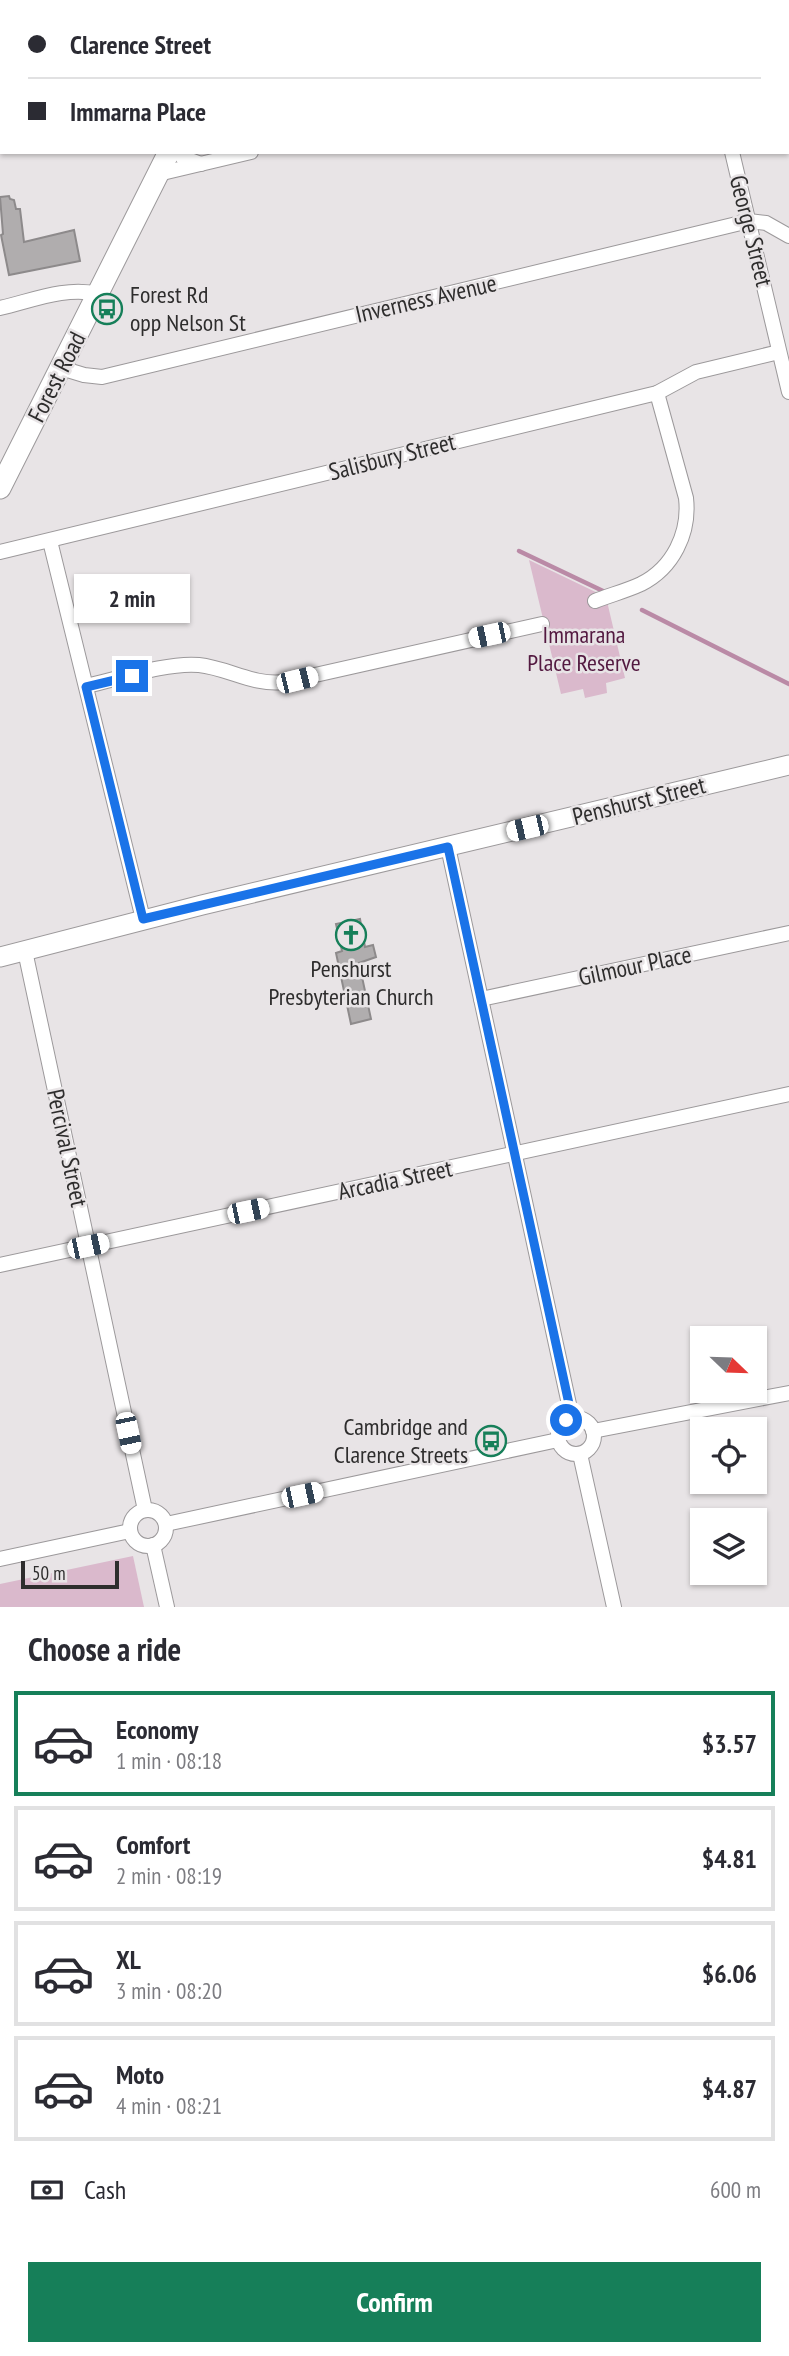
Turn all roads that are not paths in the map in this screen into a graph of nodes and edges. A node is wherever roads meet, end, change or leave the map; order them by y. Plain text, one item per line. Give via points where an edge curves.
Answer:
1 (168, 154) edge
2 (181, 154) edge
3 (243, 154) edge
4 (732, 154) edge
5 (201, 164) junction
6 (158, 174) junction
7 (749, 221) junction
8 (789, 236) edge
9 (97, 295) junction
10 (0, 308) edge
11 (779, 352) junction
12 (61, 369) junction
13 (789, 392) edge
14 (657, 393) junction
15 (0, 488) edge
16 (50, 541) junction
17 (0, 552) edge
18 (595, 601) dead end
19 (542, 624) dead end
20 (86, 687) junction
21 (789, 765) edge
22 (448, 847) junction
23 (143, 919) junction
24 (789, 933) edge
25 (25, 951) junction
26 (0, 957) edge
27 (481, 999) junction
28 (789, 1094) edge
29 (516, 1154) junction
30 (88, 1246) junction
31 (0, 1265) edge
32 (789, 1393) edge
33 (572, 1418) junction
34 (593, 1431) junction
35 (558, 1440) junction
36 (580, 1454) junction
37 (145, 1510) junction
38 (166, 1524) junction
39 (131, 1531) junction
40 (153, 1545) junction
41 (0, 1559) edge
42 (167, 1607) edge
43 (614, 1607) edge

1 - 6 main road, Forest Road
2 - 5 street
3 - 5 street
4 - 7 street, George Street
5 - 6 street
6 - 9 main road, Forest Road
7 - 8 street via 766,223
7 - 11 street, George Street
7 - 12 street, Inverness Avenue via 102,377
9 - 10 street via 69,292
9 - 12 main road, Forest Road
11 - 13 street, George Street
11 - 14 street, Salisbury Street via 696,372
12 - 15 main road, Forest Road
14 - 16 street, Salisbury Street
14 - 18 street via 686,498 684,532 673,555 655,575
16 - 17 street, Salisbury Street
16 - 20 street
19 - 20 street via 276,683 189,665
20 - 23 street
21 - 22 main road, Penshurst Street
22 - 23 main road, Penshurst Street
22 - 27 street
23 - 25 main road, Penshurst Street
24 - 27 street, Gilmour Place
25 - 26 main road, Penshurst Street
25 - 30 street, Percival Street
27 - 29 street
28 - 29 street, Arcadia Street
29 - 30 street, Arcadia Street
29 - 33 street
30 - 31 street, Arcadia Street
30 - 37 street, Percival Street
32 - 34 street
33 - 34 street via 583,1419
33 - 35 street via 562,1424
34 - 36 street via 592,1443
35 - 36 street via 564,1450
35 - 38 street
36 - 43 street
37 - 38 street via 160,1514
37 - 39 street via 135,1515
38 - 40 street via 162,1539
39 - 40 street via 136,1541
39 - 41 street
40 - 42 street

